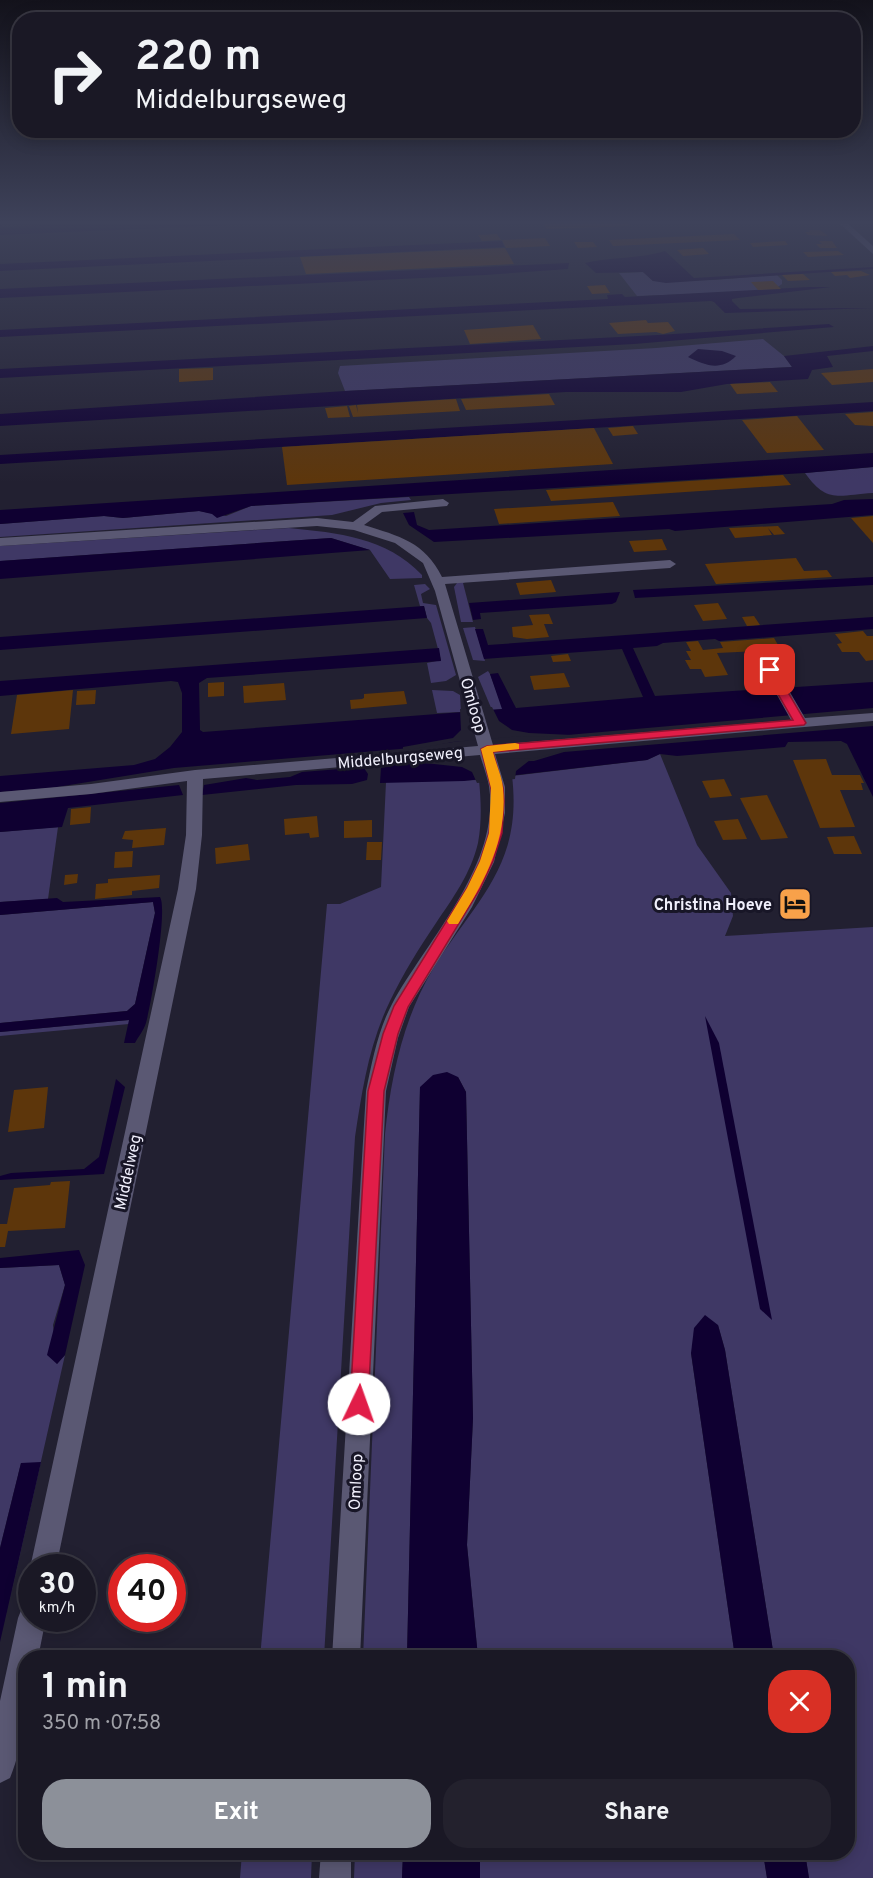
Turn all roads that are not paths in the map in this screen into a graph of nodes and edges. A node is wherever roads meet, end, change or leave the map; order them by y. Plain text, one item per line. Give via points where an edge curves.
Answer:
1 (443, 503) dead end
2 (355, 526) junction
3 (0, 542) edge
4 (670, 564) dead end
5 (437, 581) junction
6 (770, 670) dead end
7 (873, 717) edge
8 (800, 723) junction
9 (487, 749) junction
10 (195, 775) junction
11 (0, 797) edge
12 (46, 1554) edge
13 (29, 1632) edge
14 (25, 1650) edge
15 (346, 1650) edge
16 (18, 1684) edge
17 (0, 1768) edge
18 (336, 1860) edge
19 (335, 1878) edge

1 - 2 street via 379,509
2 - 3 street, Omloop via 317,522
2 - 5 street, Omloop via 399,540 428,561
4 - 5 street
5 - 9 street, Omloop
6 - 8 street
7 - 8 street, Middelburgseweg
8 - 9 street, Middelburgseweg
9 - 10 street, Middelburgseweg
9 - 15 street, Omloop via 497,788 495,833 487,861 474,889 401,1006 376,1091
10 - 11 street, Middelburgseweg
10 - 12 street, Middelweg via 194,835 187,889
13 - 14 street
16 - 17 street
18 - 19 street

